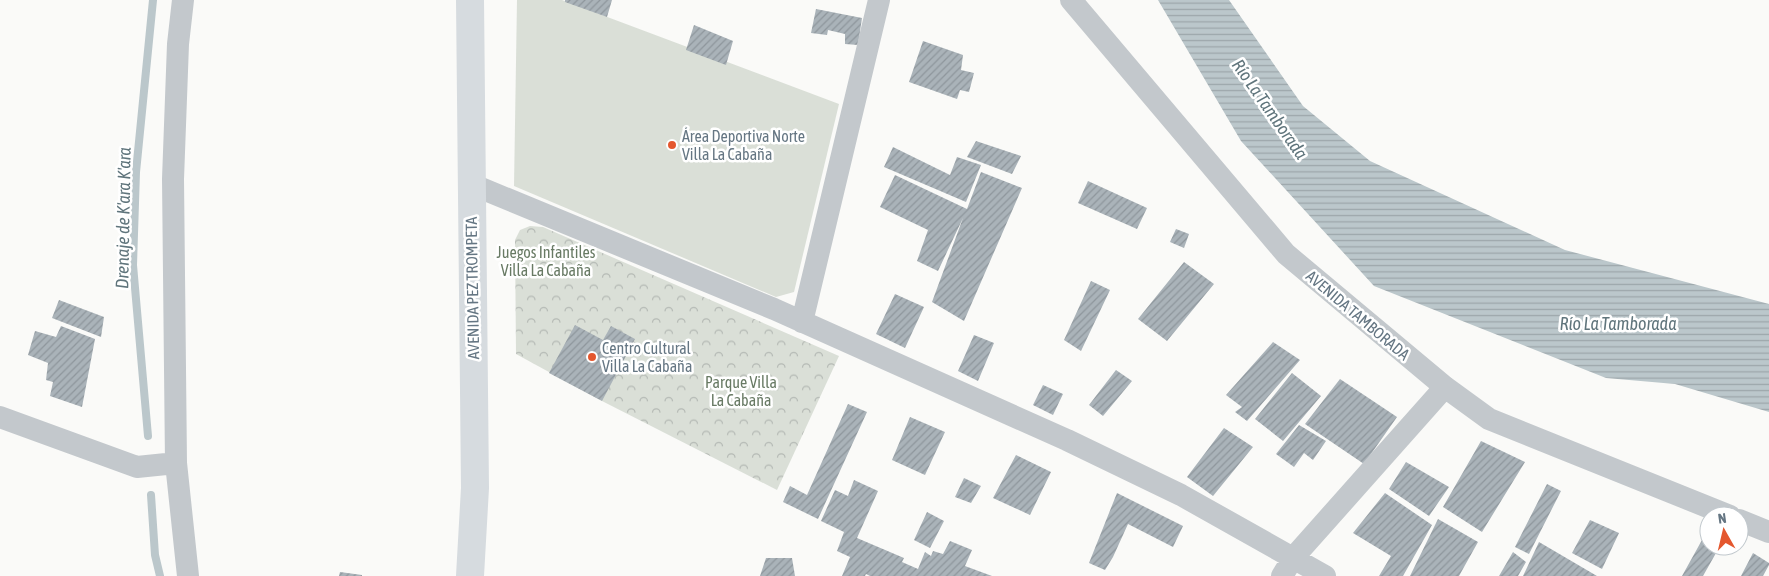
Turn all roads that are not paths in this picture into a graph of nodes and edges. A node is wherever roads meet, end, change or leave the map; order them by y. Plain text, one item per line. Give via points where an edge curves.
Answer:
1 (183, 0) edge
2 (470, 0) edge
3 (879, 0) edge
4 (1072, 0) edge
5 (471, 184) junction
6 (802, 322) junction
7 (1445, 387) junction
8 (0, 417) edge
9 (176, 463) junction
10 (1705, 506) edge
11 (1749, 524) edge
12 (1769, 532) edge
13 (1288, 567) edge
14 (188, 576) edge
15 (470, 576) edge
16 (1325, 576) edge

1 - 9 street via 178,44 173,179
2 - 5 main road, AVENIDA PEZ TROMPETA
3 - 6 street
4 - 7 street, AVENIDA TAMBORADA via 1286,254
5 - 6 street
5 - 15 main road, AVENIDA PEZ TROMPETA via 475,488
6 - 13 street via 1068,440 1180,495
7 - 10 street, AVENIDA TAMBORADA via 1489,419
7 - 13 street
8 - 9 street via 136,467
9 - 14 street
11 - 12 street
13 - 16 street

